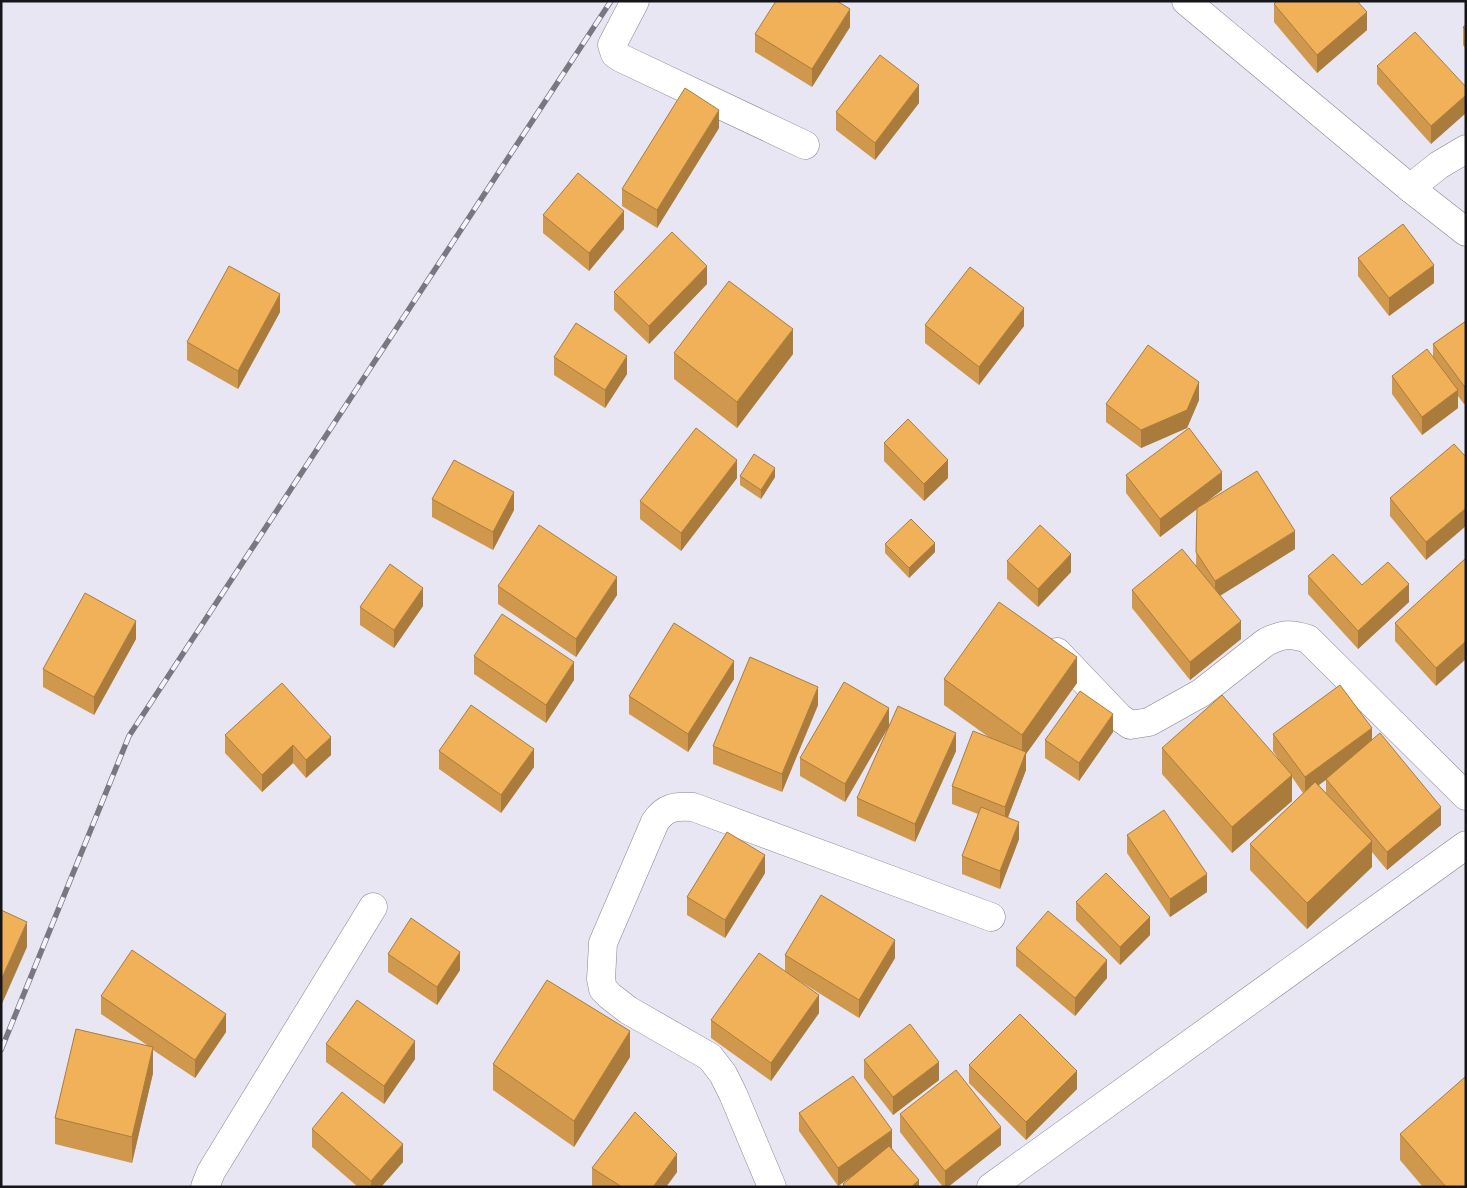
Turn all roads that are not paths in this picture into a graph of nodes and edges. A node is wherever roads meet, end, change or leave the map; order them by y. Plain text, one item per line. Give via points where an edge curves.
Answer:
1 (635, 1) edge
2 (1186, 1) edge
3 (805, 145) dead end
4 (1466, 149) edge
5 (1410, 188) junction
6 (1466, 232) edge
7 (1058, 652) edge
8 (1466, 796) edge
9 (1466, 845) edge
10 (373, 907) dead end
11 (991, 917) dead end
12 (205, 1187) edge
13 (772, 1187) edge
14 (991, 1187) edge

1 - 3 street via 612,45 615,54
2 - 5 street
4 - 5 street via 1439,164
5 - 6 street
7 - 8 street via 1130,725 1149,722 1201,693 1278,636 1308,639
9 - 14 street
10 - 12 street via 211,1172
11 - 13 street via 693,807 680,806 660,814 603,943 601,978 604,989 628,1010 710,1057 734,1094

